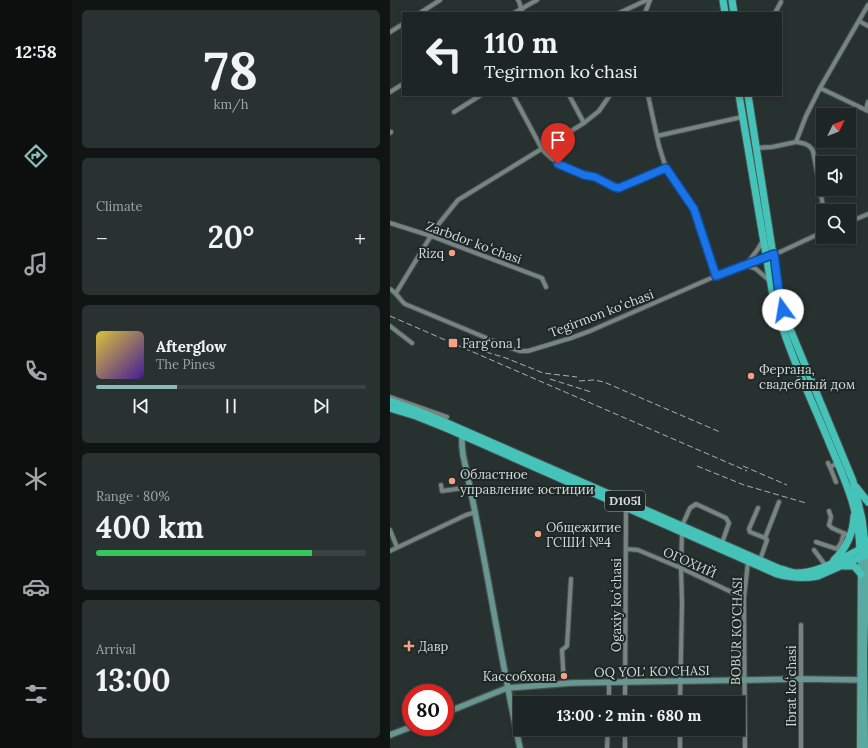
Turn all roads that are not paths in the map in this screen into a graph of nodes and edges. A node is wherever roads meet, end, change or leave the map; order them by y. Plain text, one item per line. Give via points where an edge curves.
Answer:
1 (440, 0) edge
2 (518, 0) edge
3 (536, 0) edge
4 (648, 0) edge
5 (723, 0) edge
6 (732, 0) edge
7 (781, 2) dead end
8 (868, 5) edge
9 (522, 11) edge
10 (422, 12) edge
11 (621, 12) edge
12 (645, 12) edge
13 (725, 12) edge
14 (734, 12) edge
15 (776, 12) edge
16 (859, 21) junction
17 (402, 25) edge
18 (868, 26) edge
19 (390, 32) edge
20 (402, 85) edge
21 (820, 88) junction
22 (390, 92) edge
23 (479, 96) edge
24 (514, 96) edge
25 (570, 96) edge
26 (609, 96) edge
27 (648, 96) edge
28 (738, 96) edge
29 (748, 96) edge
30 (868, 102) edge
31 (867, 111) edge
32 (454, 112) dead end
33 (742, 117) junction
34 (584, 123) junction
35 (657, 136) junction
36 (796, 142) junction
37 (756, 148) junction
38 (542, 149) junction
39 (816, 162) edge
40 (666, 168) junction
41 (868, 214) edge
42 (390, 218) edge
43 (856, 219) edge
44 (391, 223) edge
45 (431, 236) junction
46 (816, 236) edge
47 (763, 240) junction
48 (774, 254) junction
49 (766, 258) junction
50 (746, 265) junction
51 (716, 276) junction
52 (770, 282) junction
53 (546, 287) dead end
54 (390, 289) edge
55 (396, 293) junction
56 (390, 326) edge
57 (412, 343) dead end
58 (390, 397) edge
59 (390, 401) edge
60 (390, 408) edge
61 (447, 417) dead end
62 (462, 432) junction
63 (838, 463) junction
64 (853, 481) junction
65 (836, 482) dead end
66 (441, 485) dead end
67 (470, 487) junction
68 (779, 502) dead end
69 (868, 502) edge
70 (626, 507) junction
71 (758, 508) dead end
72 (855, 508) junction
73 (829, 511) dead end
74 (476, 512) junction
75 (682, 529) junction
76 (390, 530) edge
77 (847, 534) junction
78 (765, 538) junction
79 (816, 542) dead end
80 (722, 544) junction
81 (397, 547) junction
82 (626, 548) junction
83 (814, 550) dead end
84 (390, 551) edge
85 (865, 551) edge
86 (748, 559) junction
87 (760, 560) junction
88 (826, 566) junction
89 (842, 566) junction
90 (681, 568) junction
91 (861, 574) junction
92 (571, 580) dead end
93 (744, 598) junction
94 (867, 599) edge
95 (801, 625) dead end
96 (801, 679) junction
97 (745, 680) junction
98 (862, 680) junction
99 (681, 681) junction
100 (609, 682) junction
101 (625, 682) junction
102 (564, 684) junction
103 (507, 688) junction
104 (609, 696) edge
105 (625, 696) edge
106 (680, 696) edge
107 (454, 709) edge
108 (867, 714) edge
109 (402, 730) edge
110 (390, 735) edge
111 (608, 736) edge
112 (625, 736) edge
113 (680, 736) edge
114 (520, 748) edge
115 (607, 748) edge
116 (625, 748) edge
117 (680, 748) edge
118 (745, 748) edge
119 (800, 748) edge
120 (860, 748) edge
121 (865, 748) edge

1 - 10 street
2 - 9 street
3 - 9 street
4 - 11 street
4 - 12 street
5 - 13 highway
6 - 14 highway
7 - 15 street
8 - 16 street
16 - 18 street
16 - 21 street
17 - 19 street
20 - 22 street
21 - 31 street
21 - 36 street
23 - 32 street
24 - 38 street
25 - 34 street
26 - 34 street via 599,111
27 - 35 street
28 - 33 highway
29 - 37 highway
30 - 31 street
33 - 35 street
33 - 47 highway
34 - 38 street
35 - 40 street
36 - 37 street
36 - 39 street via 812,148
37 - 48 highway
38 - 40 street via 558,164 619,188
38 - 45 street via 458,200
40 - 51 street via 694,209
41 - 43 street
42 - 44 street
44 - 45 street, Zarbdor koʻchasi
45 - 53 street, Zarbdor koʻchasi via 542,278
45 - 55 street
46 - 48 street, Tegirmon koʻchasi
47 - 49 highway
47 - 50 street
48 - 49 street, Tegirmon koʻchasi
48 - 64 highway via 779,293 788,324
49 - 50 street, Tegirmon koʻchasi
49 - 52 highway
50 - 51 street, Tegirmon koʻchasi
50 - 52 street via 756,269
51 - 55 street, Tegirmon koʻchasi via 571,338 528,351 520,351 405,304 399,300
52 - 63 highway via 782,327
54 - 55 street, Tegirmon koʻchasi
56 - 57 street
58 - 61 street
59 - 62 highway, D105l
60 - 62 highway, D105l
62 - 67 street via 463,455
62 - 70 highway, D105l
62 - 75 highway, D105l
63 - 65 street via 829,465
63 - 72 highway
64 - 69 highway
64 - 85 highway via 862,519
66 - 67 street via 442,491
67 - 74 street
68 - 78 street
70 - 75 highway, D105l
70 - 82 street, Ogaxiy koʻchasi
71 - 78 street via 749,529 750,532
72 - 77 highway via 854,524
72 - 85 highway
73 - 77 street via 829,525
74 - 81 street
74 - 103 street
75 - 80 highway, D105l
75 - 80 street via 690,508 696,504 726,518 729,523
75 - 86 highway, D105l
75 - 90 street
76 - 81 street
77 - 79 street via 836,549
77 - 88 highway via 842,551
78 - 87 street via 767,540
80 - 86 highway, D105l
81 - 84 street
82 - 90 street, ОГОХИЙ via 638,550
82 - 101 street, Ogaxiy koʻchasi
83 - 88 street
85 - 88 highway, D105l
85 - 89 highway, D105l
85 - 91 main road
85 - 94 main road
86 - 87 highway, D105l
86 - 89 highway, D105l via 777,574 792,578 818,576
86 - 93 street, BOBUR KO'CHASI
87 - 88 highway, D105l via 793,573
89 - 91 highway via 854,566
90 - 93 street, ОГОХИЙ
90 - 99 street
91 - 98 main road
92 - 102 street via 567,646 562,650
93 - 97 street, BOBUR KO'CHASI
94 - 98 main road
95 - 96 street, Ibrat koʻchasi
96 - 97 street, OQ YOL' KO'CHASI
96 - 98 street, OQ YOL' KO'CHASI
96 - 119 street, Ibrat koʻchasi
97 - 99 street, OQ YOL' KO'CHASI
97 - 118 street, BOBUR KO'CHASI
98 - 108 main road
98 - 120 main road
99 - 101 street, OQ YOL' KO'CHASI
99 - 106 street
100 - 101 street, OQ YOL' KO'CHASI
100 - 102 street, OQ YOL' KO'CHASI
100 - 104 street
101 - 105 street, Ogaxiy koʻchasi
102 - 103 street, OQ YOL' KO'CHASI
103 - 107 street, OQ YOL' KO'CHASI
103 - 114 street
108 - 121 main road
109 - 110 street
111 - 115 street
112 - 116 street
113 - 117 street

